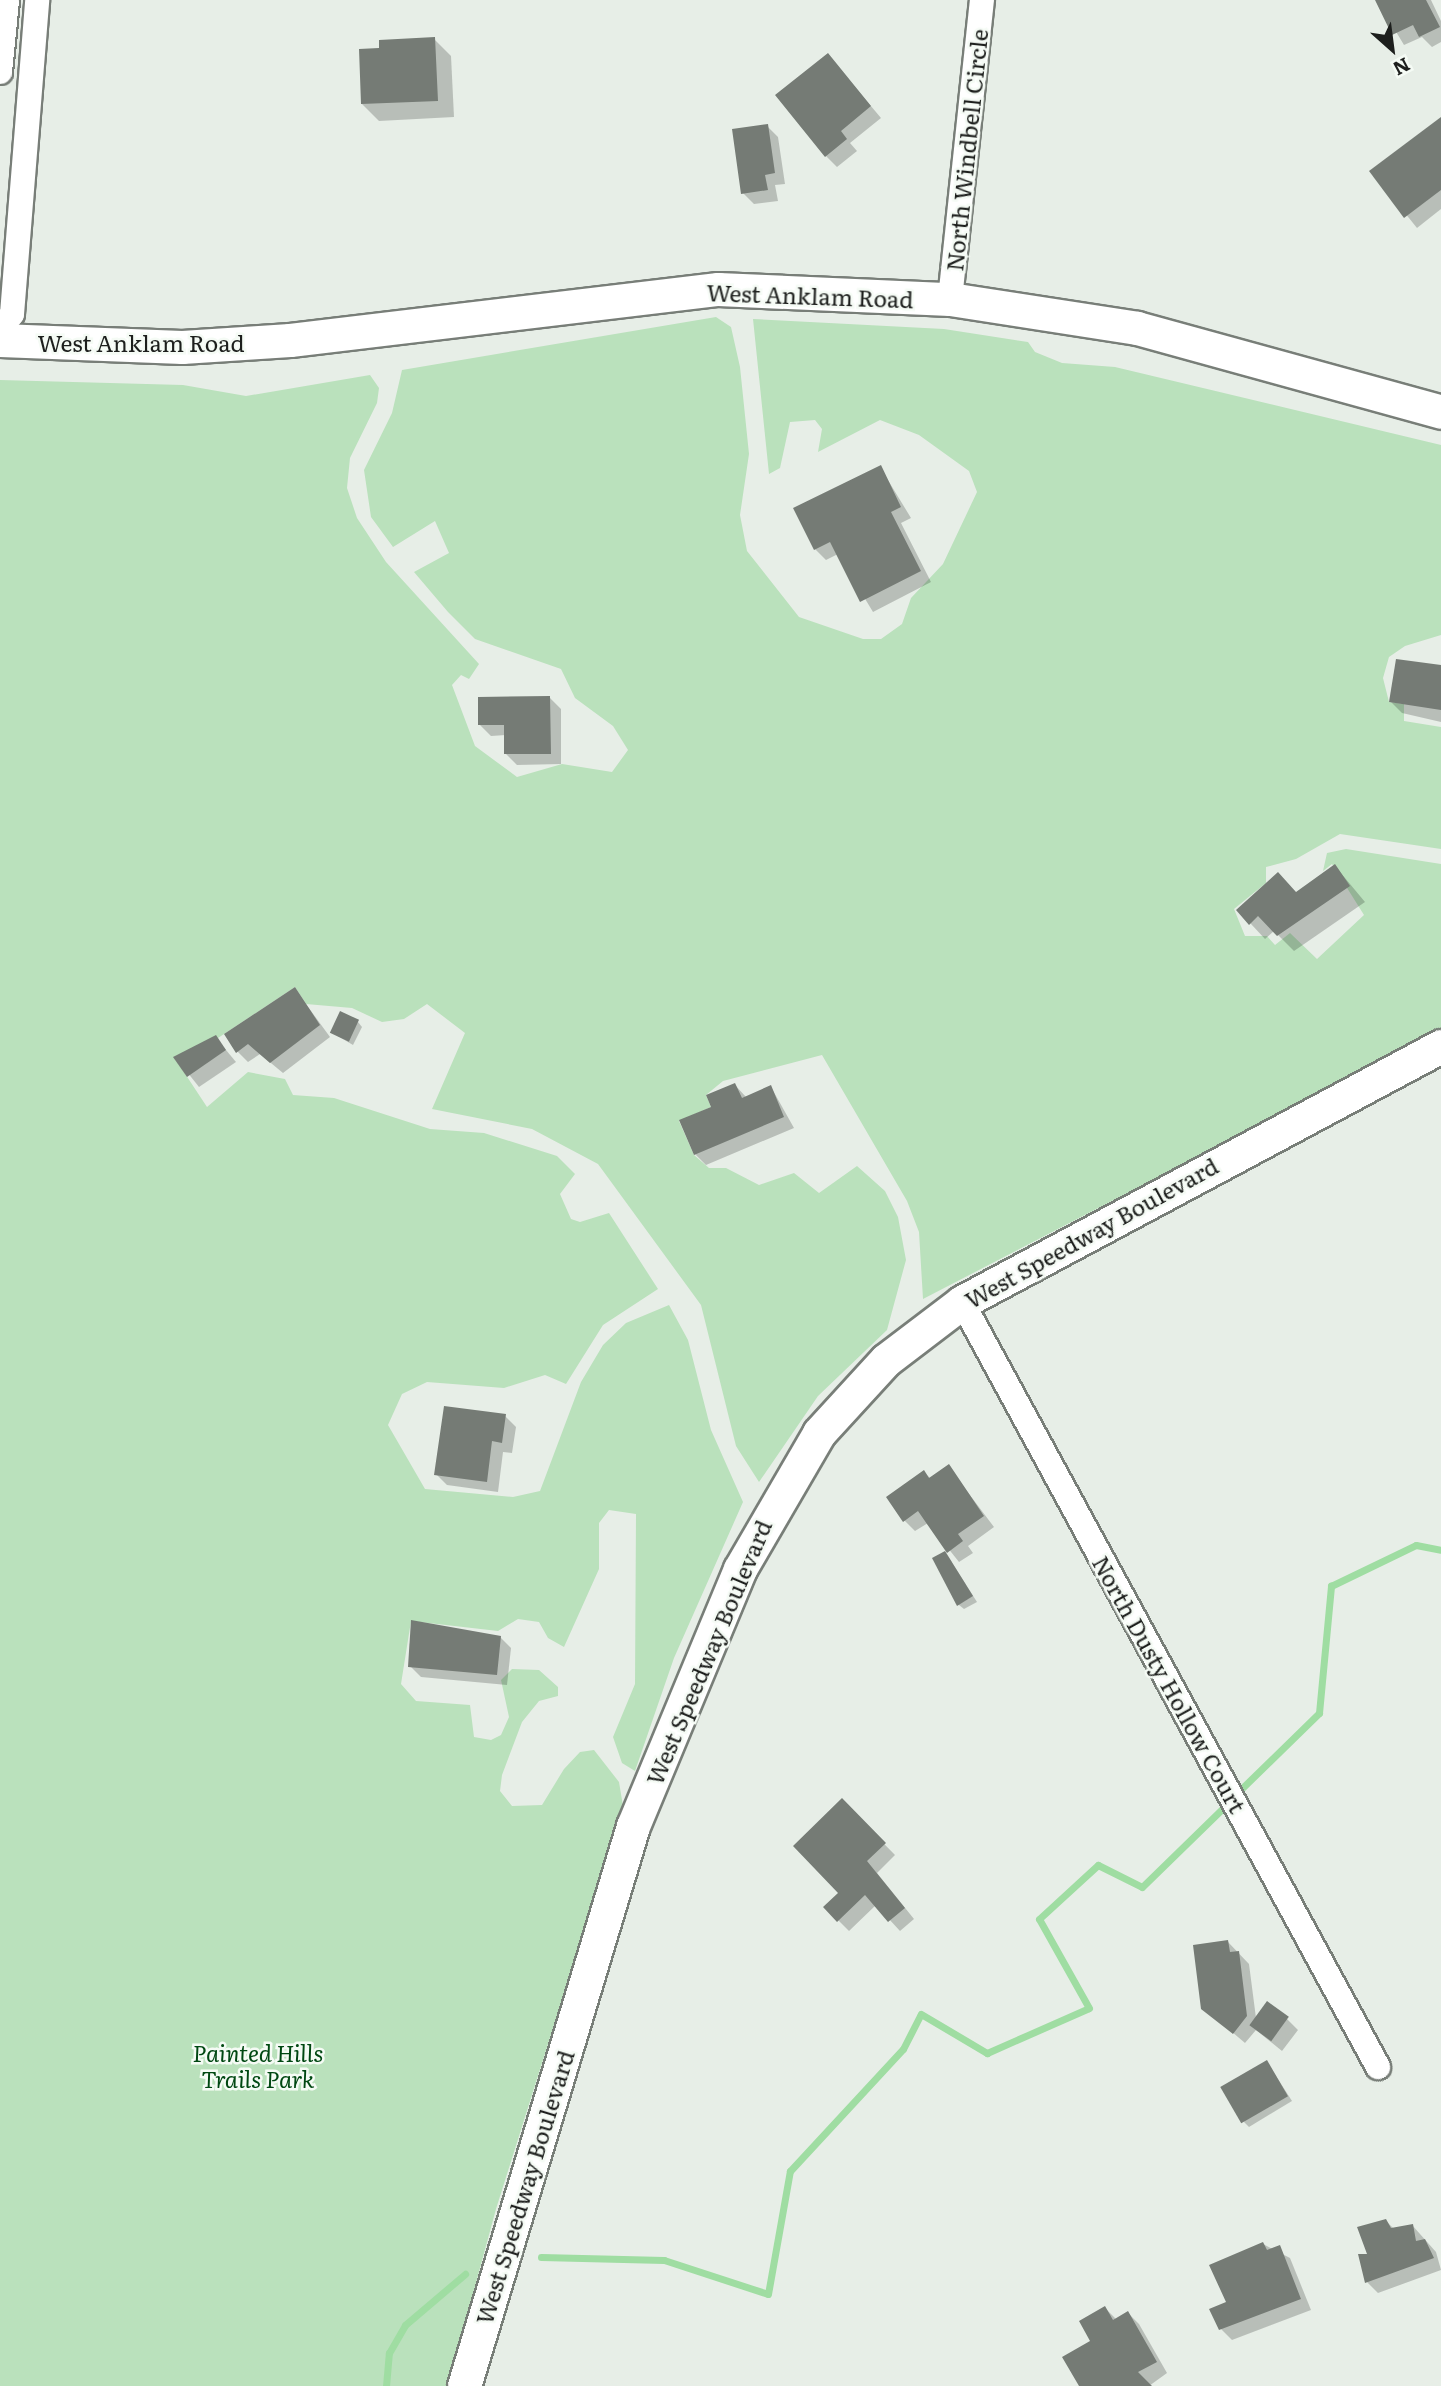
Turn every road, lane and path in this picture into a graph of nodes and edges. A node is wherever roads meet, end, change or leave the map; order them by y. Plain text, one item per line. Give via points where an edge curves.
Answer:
1 (6, 0) edge
2 (37, 0) edge
3 (982, 0) edge
4 (0, 72) edge
5 (950, 299) junction
6 (0, 328) edge
7 (0, 340) edge
8 (1441, 412) edge
9 (1441, 1046) edge
10 (962, 1302) junction
11 (1378, 2067) dead end
12 (464, 2386) edge

1 - 4 street
2 - 6 street via 12,314
3 - 5 street, North Windbell Circle
5 - 7 main road, West Anklam Road via 718,289 290,340 182,347
5 - 8 main road, West Anklam Road via 1137,328
9 - 10 main road, West Speedway Boulevard
10 - 11 street, North Dusty Hollow Court
10 - 12 main road, West Speedway Boulevard via 907,1340 848,1398 769,1511 740,1569 633,1826

